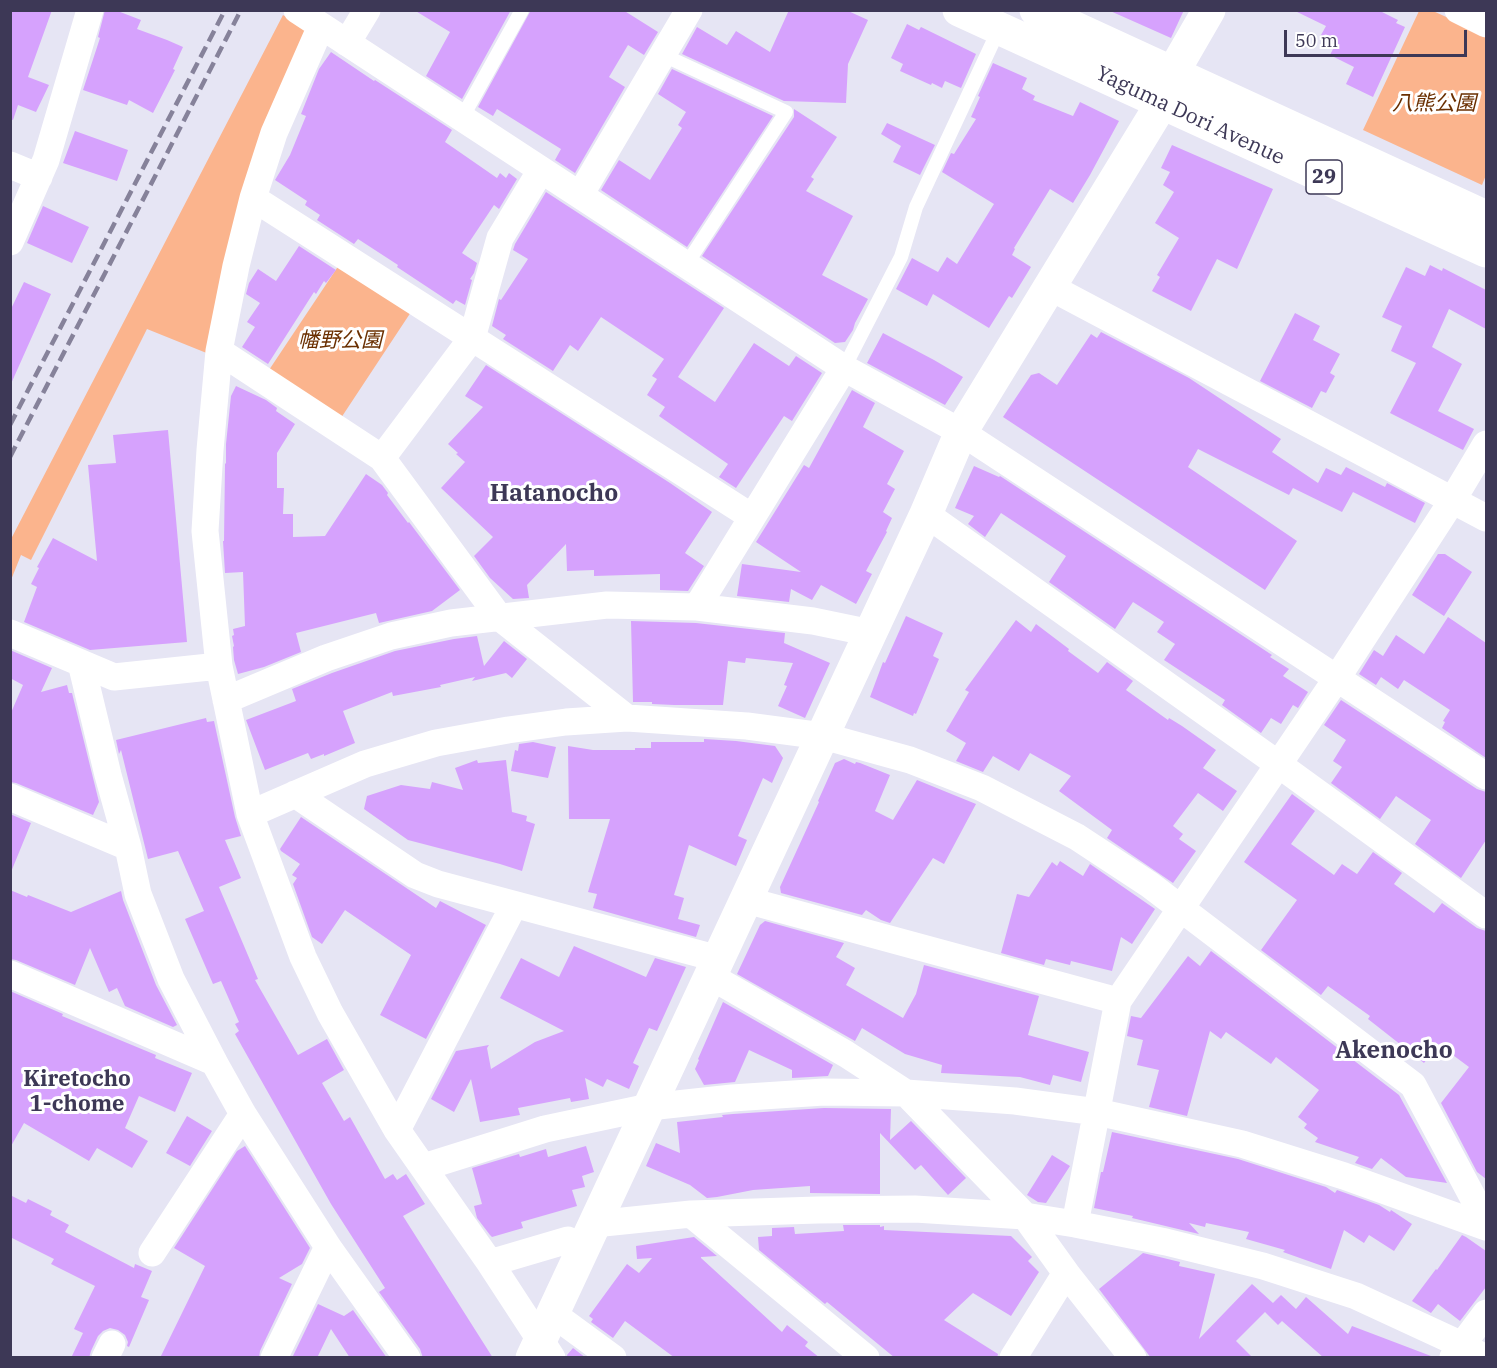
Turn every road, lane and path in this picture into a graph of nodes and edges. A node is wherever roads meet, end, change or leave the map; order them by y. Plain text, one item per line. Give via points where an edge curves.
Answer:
1 (90, 10) edge
2 (297, 10) edge
3 (367, 10) edge
4 (522, 10) edge
5 (689, 10) edge
6 (959, 10) edge
7 (1036, 10) edge
8 (1209, 10) edge
9 (1458, 10) edge
10 (1486, 24) edge
11 (321, 26) junction
12 (999, 29) junction
13 (347, 43) junction
14 (663, 55) junction
15 (1167, 89) junction
16 (462, 118) junction
17 (10, 165) edge
18 (541, 170) junction
19 (39, 177) junction
20 (580, 195) junction
21 (253, 198) junction
22 (1486, 217) edge
23 (10, 242) edge
24 (1486, 251) edge
25 (686, 265) junction
26 (1050, 287) junction
27 (472, 338) junction
28 (219, 351) junction
29 (844, 368) junction
30 (961, 432) junction
31 (1486, 444) edge
32 (382, 458) junction
33 (1452, 501) junction
34 (926, 514) junction
35 (752, 517) junction
36 (1486, 518) edge
37 (698, 607) junction
38 (499, 617) junction
39 (10, 633) edge
40 (871, 633) junction
41 (81, 663) junction
42 (219, 666) junction
43 (1336, 678) junction
44 (226, 699) junction
45 (627, 718) junction
46 (823, 736) junction
47 (1278, 764) junction
48 (1486, 776) edge
49 (295, 794) junction
50 (10, 797) edge
51 (250, 814) junction
52 (128, 846) junction
53 (746, 900) junction
54 (514, 905) junction
55 (1180, 909) junction
56 (1486, 915) edge
57 (715, 967) junction
58 (11, 975) edge
59 (1118, 1001) junction
60 (214, 1062) junction
61 (906, 1093) junction
62 (649, 1107) junction
63 (1096, 1112) junction
64 (243, 1114) junction
65 (398, 1130) junction
66 (424, 1167) junction
67 (691, 1214) junction
68 (1025, 1216) junction
69 (1486, 1222) edge
70 (1075, 1224) junction
71 (1486, 1227) edge
72 (589, 1236) junction
73 (328, 1247) junction
74 (152, 1253) dead end
75 (490, 1263) junction
76 (1066, 1273) junction
77 (1486, 1313) edge
78 (544, 1342) edge
79 (1467, 1353) edge
80 (274, 1358) edge
81 (407, 1358) edge
82 (613, 1358) edge
83 (866, 1358) edge
84 (1013, 1358) edge
85 (1133, 1358) edge

1 - 19 street
2 - 11 street
3 - 13 street
4 - 16 lane
5 - 14 street
6 - 12 street, Yaguma Dori Avenue / 29
7 - 15 street, Yaguma Dori Avenue / 29
8 - 15 street
9 - 10 street
11 - 13 street
11 - 21 street via 274,133
12 - 15 street, Yaguma Dori Avenue / 29
12 - 29 lane via 916,207 901,257
13 - 16 street
14 - 20 street
14 - 25 lane via 786,112
15 - 22 street, Yaguma Dori Avenue / 29
15 - 24 street, Yaguma Dori Avenue / 29
15 - 26 street
16 - 18 street
17 - 19 street
18 - 20 street
18 - 27 street via 500,238
19 - 23 street
20 - 25 street
21 - 27 street
21 - 28 street
25 - 29 street
26 - 30 street
26 - 33 street
27 - 32 street
27 - 35 street
28 - 32 street
28 - 42 street via 205,531
29 - 30 street
29 - 35 street
30 - 34 street
30 - 43 street
31 - 33 street
32 - 38 street
33 - 36 street
33 - 43 street
34 - 40 street
34 - 47 street
35 - 37 street
37 - 38 street via 607,605
37 - 40 street via 813,621
38 - 44 street via 391,636
38 - 45 street
39 - 41 street
40 - 46 street
41 - 42 street via 114,677
41 - 52 street
42 - 44 street
43 - 47 street
43 - 48 street
44 - 51 street
45 - 46 street via 747,726
45 - 49 street via 566,722 436,743 365,764
46 - 53 street
46 - 55 street via 910,760 982,788 1077,837
47 - 55 street
47 - 56 street
49 - 51 street
49 - 54 street via 415,875
50 - 52 street
51 - 65 street via 303,957 330,1013
52 - 60 street via 138,894 171,979
53 - 57 street
53 - 59 street
54 - 57 street
54 - 65 street
55 - 59 street
55 - 69 street via 1413,1085
57 - 61 street
57 - 62 street
58 - 60 street
59 - 63 street
60 - 64 street
61 - 62 street via 813,1093
61 - 63 street
61 - 68 street
62 - 66 street via 545,1129
62 - 72 street
63 - 70 street
63 - 71 street via 1242,1144
64 - 73 street
64 - 74 street
65 - 66 street
66 - 75 street
67 - 68 street via 915,1209
67 - 72 street
67 - 83 street
68 - 70 street
68 - 76 street
70 - 79 street via 1263,1266 1356,1296
72 - 75 street
72 - 78 street
73 - 80 street
73 - 81 street
75 - 78 street
76 - 84 street
76 - 85 street
77 - 79 street
78 - 82 street

